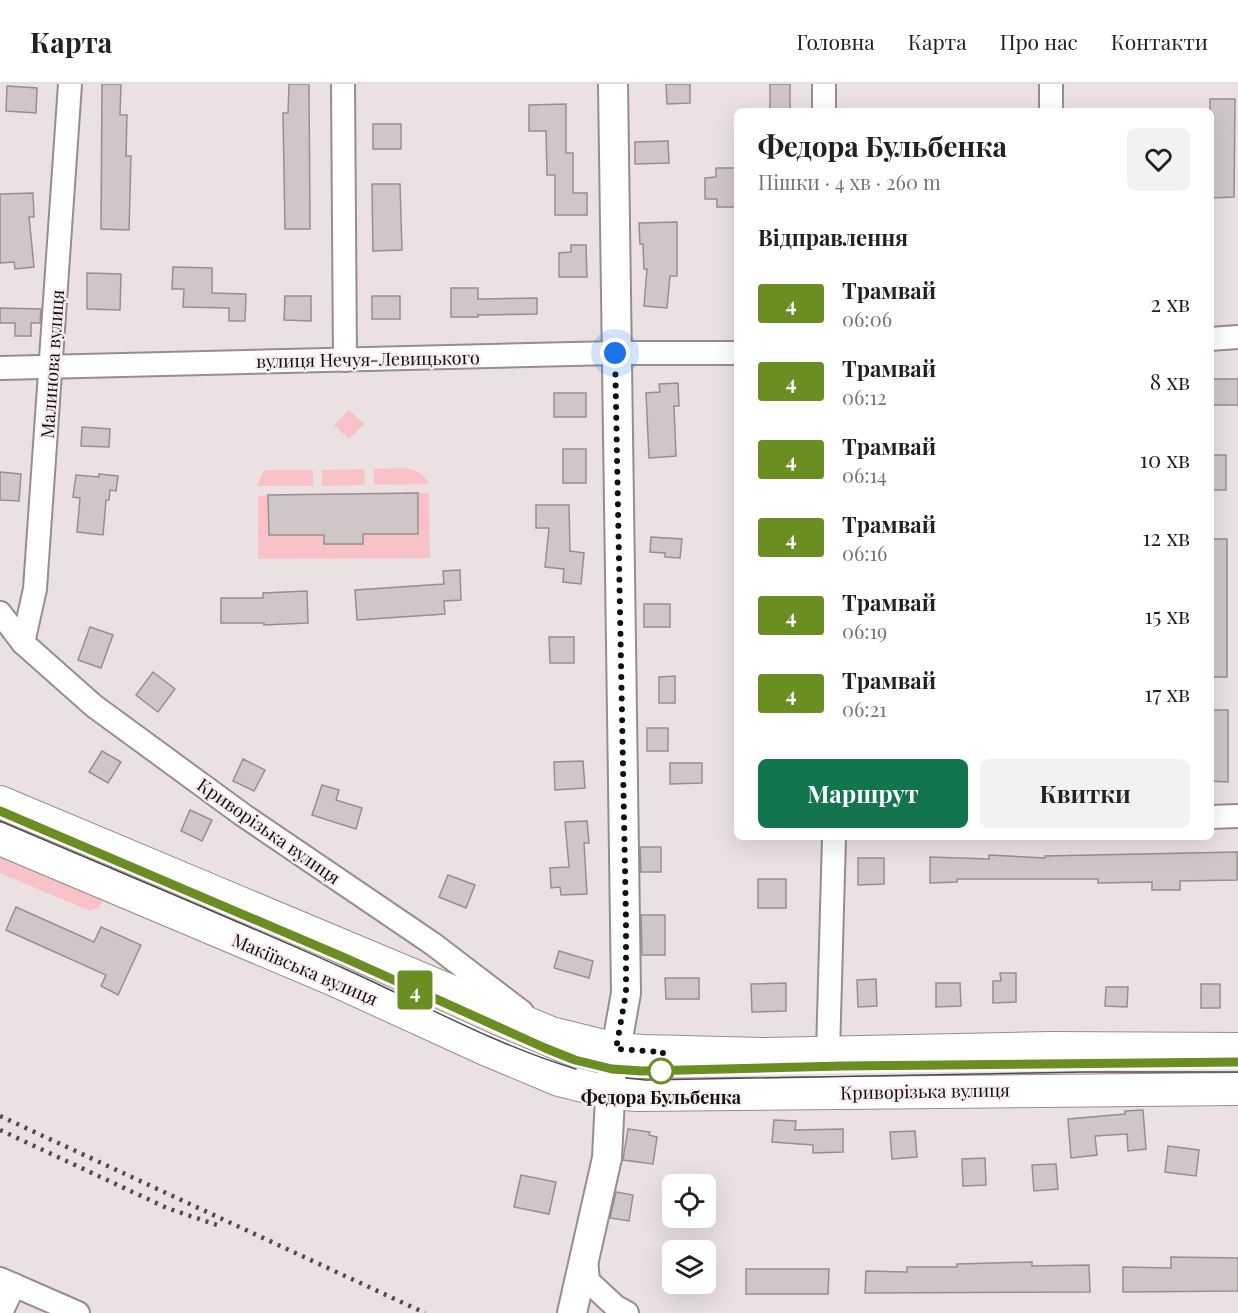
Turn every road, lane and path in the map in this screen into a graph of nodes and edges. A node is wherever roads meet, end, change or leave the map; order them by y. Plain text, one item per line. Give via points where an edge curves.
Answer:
1 (70, 84) edge
2 (343, 84) edge
3 (613, 84) edge
4 (824, 84) edge
5 (1051, 84) edge
6 (824, 108) edge
7 (1051, 108) edge
8 (1238, 338) edge
9 (1214, 339) edge
10 (615, 353) junction
11 (734, 353) edge
12 (345, 360) junction
13 (52, 366) junction
14 (0, 368) edge
15 (0, 613) edge
16 (23, 642) junction
17 (0, 802) edge
18 (1238, 816) edge
19 (1214, 817) edge
20 (0, 839) edge
21 (834, 840) edge
22 (128, 855) junction
23 (113, 887) junction
24 (551, 1033) junction
25 (616, 1049) junction
26 (1238, 1049) edge
27 (828, 1053) junction
28 (1238, 1089) edge
29 (611, 1093) junction
30 (586, 1256) junction
31 (7, 1282) edge
32 (1, 1313) edge
33 (78, 1313) edge
34 (572, 1313) edge
35 (627, 1313) edge

1 - 13 street, Малинова вулиця
2 - 12 street
3 - 10 street
4 - 6 street
5 - 7 street
8 - 9 street
10 - 11 street, вулиця Нечуя-Левицького
10 - 12 street, вулиця Нечуя-Левицького
10 - 25 street via 626,921 626,993
12 - 13 street, вулиця Нечуя-Левицького
13 - 14 street, вулиця Нечуя-Левицького
13 - 16 street, Малинова вулиця via 35,589
15 - 16 street, Криворізька вулиця
16 - 24 street, Криворізька вулиця via 104,713 243,815 433,944
17 - 22 main road, Макіївська вулиця
18 - 19 street
20 - 23 main road, Макіївська вулиця
21 - 27 street
22 - 23 street
22 - 24 main road, Макіївська вулиця
23 - 29 main road, Макіївська вулиця via 559,1080
24 - 25 main road, Макіївська вулиця
25 - 27 main road
25 - 29 street
26 - 27 main road
28 - 29 main road, Криворізька вулиця
29 - 30 street via 607,1158
30 - 34 street
30 - 35 street via 588,1281
31 - 32 street
31 - 33 street

